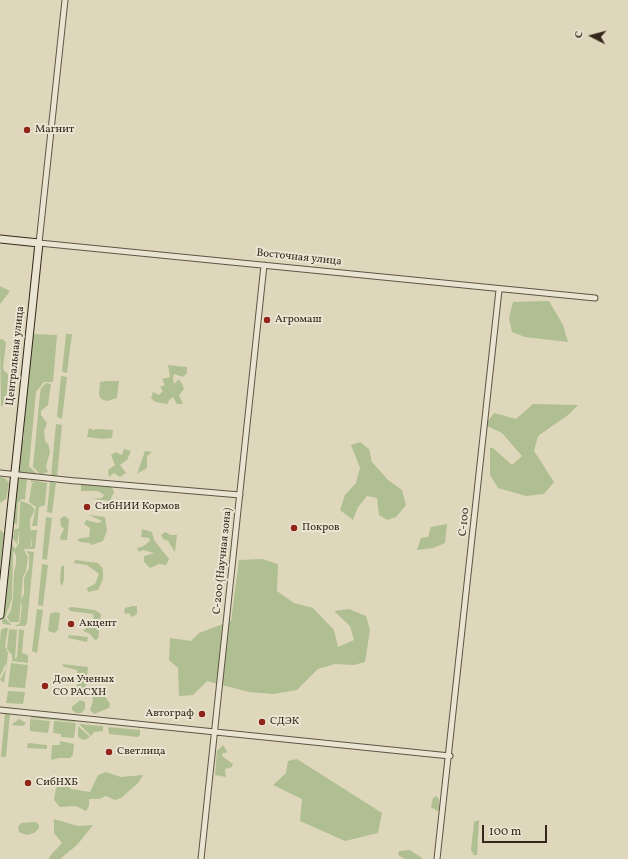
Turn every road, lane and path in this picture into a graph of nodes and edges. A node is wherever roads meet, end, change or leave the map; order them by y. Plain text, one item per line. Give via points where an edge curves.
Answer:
1 (65, 0) edge
2 (0, 239) edge
3 (39, 243) junction
4 (264, 265) junction
5 (499, 290) junction
6 (596, 298) dead end
7 (0, 473) edge
8 (15, 475) junction
9 (240, 495) junction
10 (0, 615) edge
11 (0, 710) edge
12 (215, 732) junction
13 (450, 756) junction
14 (201, 859) edge
15 (438, 859) edge

1 - 3 street
2 - 3 main road, Восточная улица
3 - 4 street, Восточная улица
3 - 8 main road, Центральная улица
4 - 5 street, Восточная улица
4 - 9 street, С-200 (Научная зона)
5 - 6 street, Восточная улица
5 - 13 street, С-100
7 - 8 street
8 - 9 street
8 - 10 main road, Центральная улица
9 - 12 street, С-200 (Научная зона)
11 - 12 street
12 - 13 street
12 - 14 street, С-200 (Научная зона)
13 - 15 street, С-100

